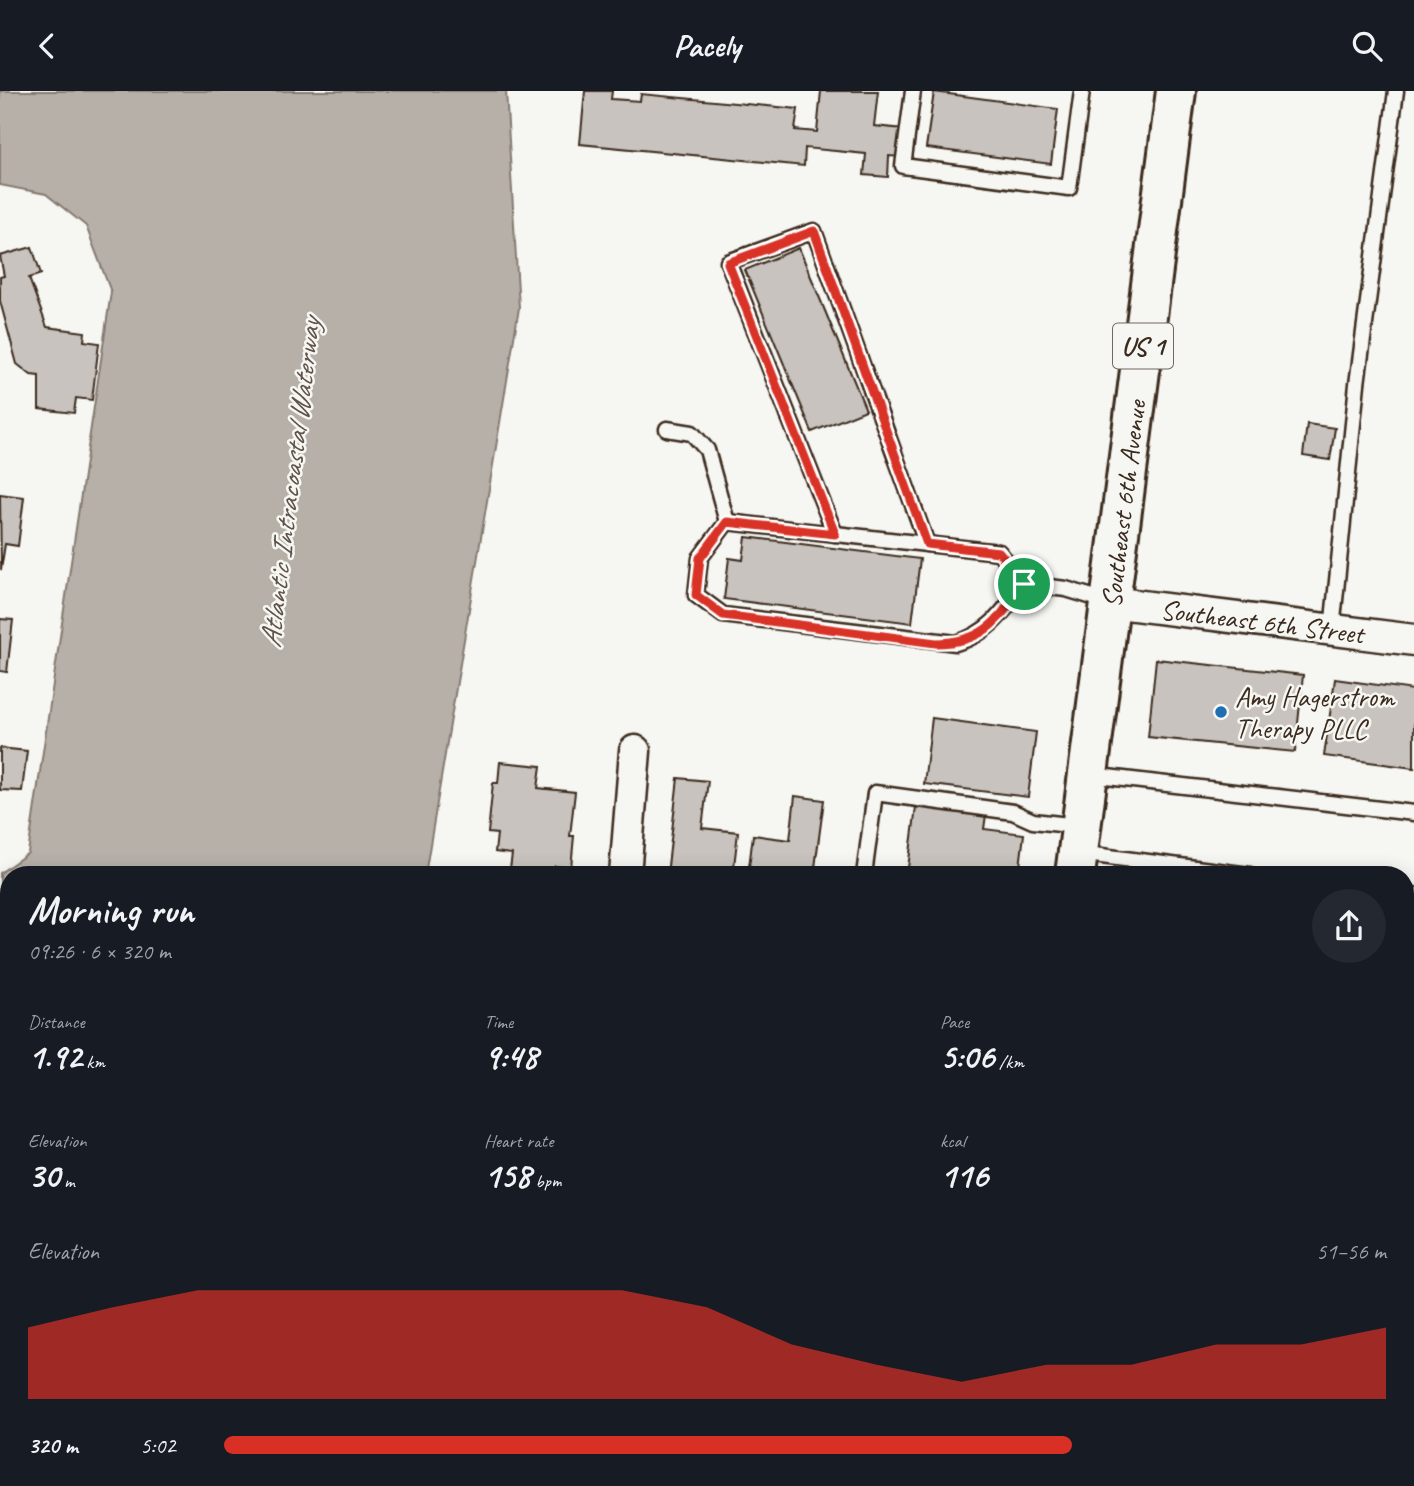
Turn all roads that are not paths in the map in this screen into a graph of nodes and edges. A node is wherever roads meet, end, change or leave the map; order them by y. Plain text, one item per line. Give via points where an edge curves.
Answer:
1 (913, 91) edge
2 (1082, 91) edge
3 (1176, 91) edge
4 (1396, 91) edge
5 (667, 429) dead end
6 (727, 522) junction
7 (835, 534) junction
8 (927, 544) junction
9 (1024, 584) junction
10 (1110, 602) junction
11 (1332, 630) junction
12 (1414, 640) edge
13 (635, 751) dead end
14 (1088, 775) junction
15 (1414, 813) edge
16 (1078, 852) edge
17 (626, 866) edge
18 (865, 866) edge
19 (1183, 866) edge

1 - 2 lane via 903,166 1069,188
3 - 10 main road, Southeast 6th Avenue / US 1
4 - 11 lane via 1357,384
5 - 6 lane via 692,433 707,450
6 - 7 lane
6 - 9 lane via 700,558 696,595 723,615 956,643 992,626
7 - 8 lane
7 - 8 lane via 728,263 814,231
8 - 9 lane via 999,552
9 - 10 lane via 1066,589
10 - 11 street, Southeast 6th Street
10 - 14 main road, Southeast 6th Avenue / US 1
11 - 12 street, Southeast 6th Street
13 - 17 street
14 - 15 lane
14 - 16 main road, Southeast 6th Avenue / US 1
16 - 18 lane via 1013,811 875,793
16 - 19 lane

